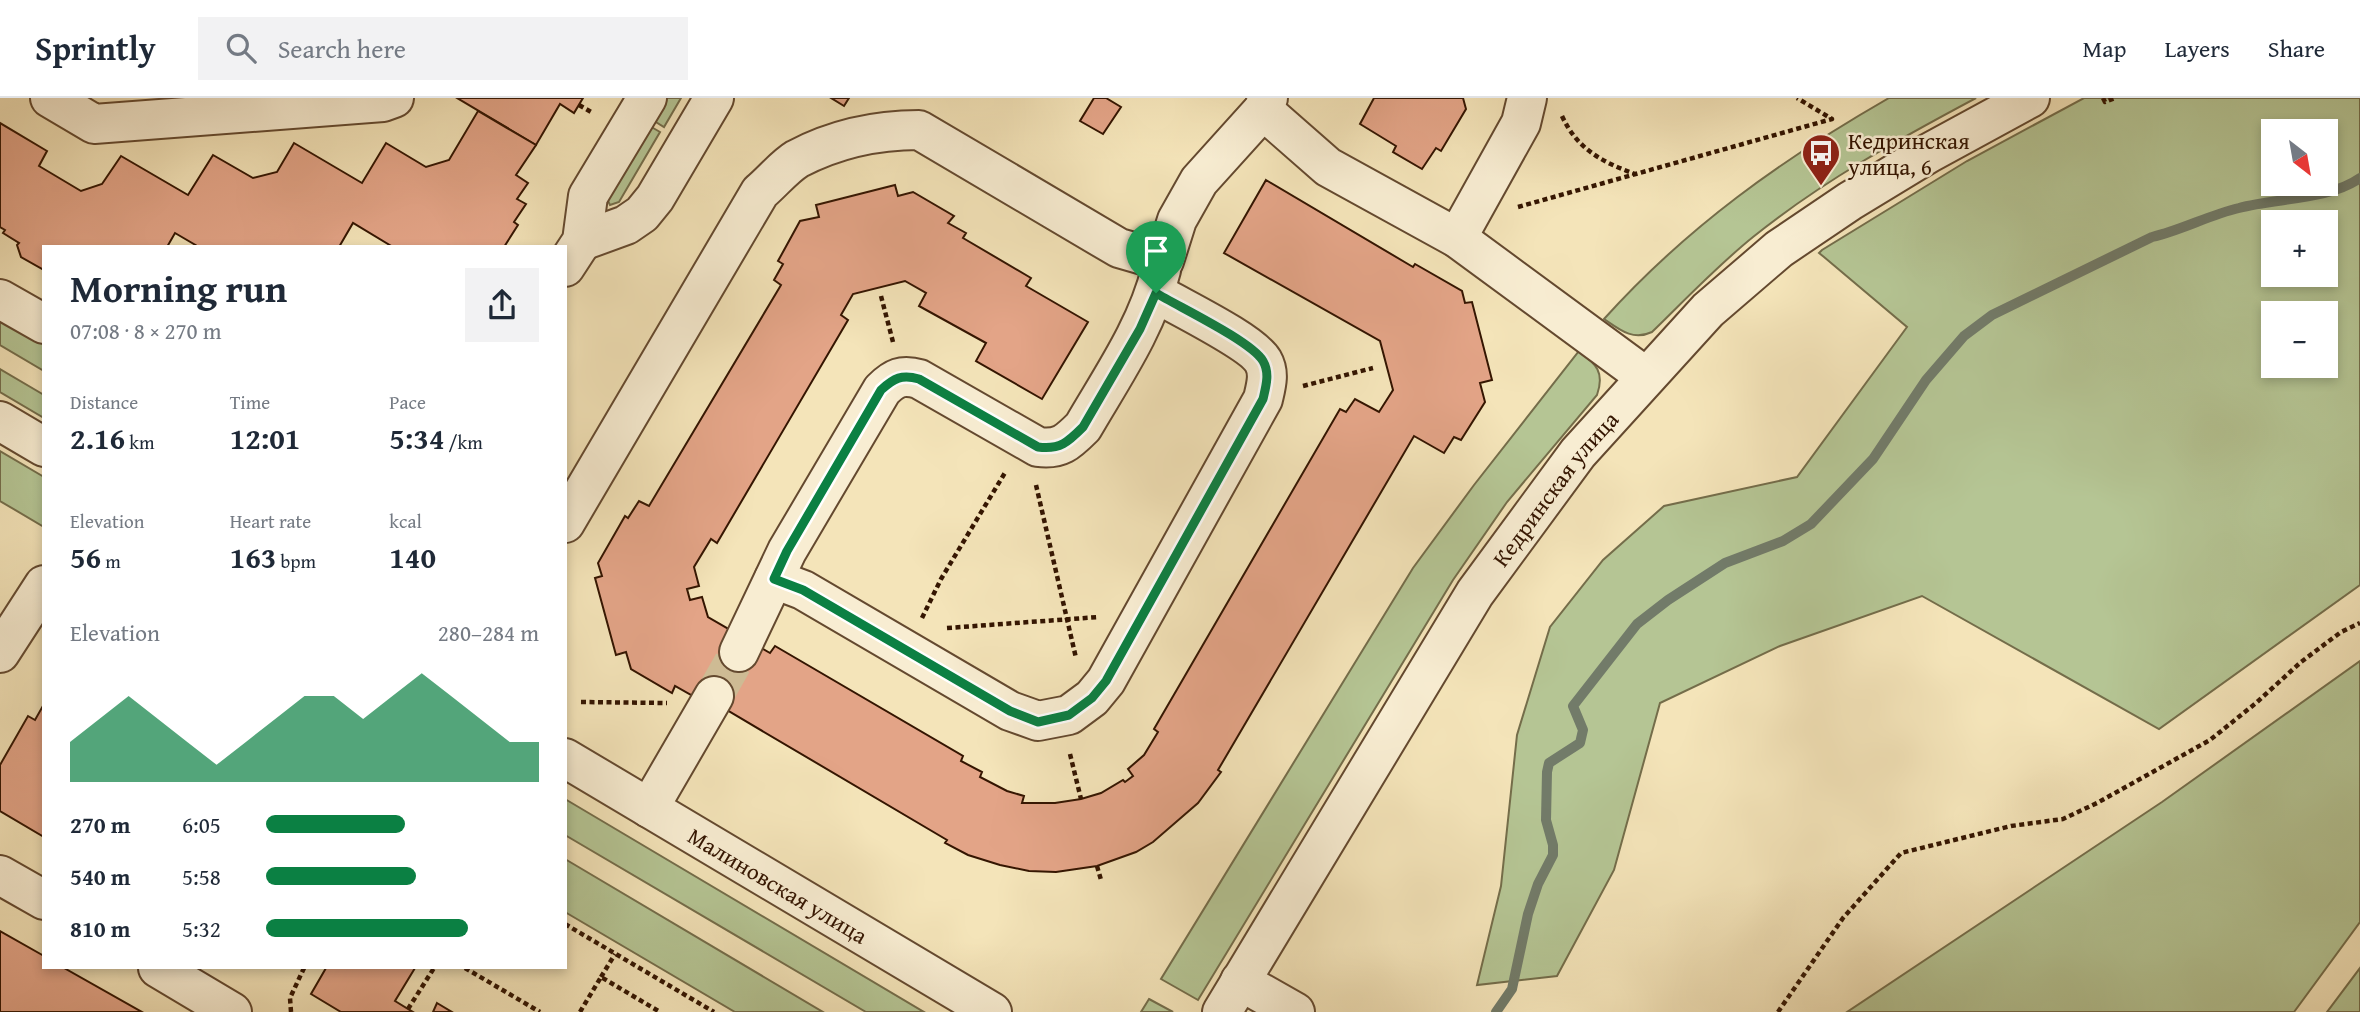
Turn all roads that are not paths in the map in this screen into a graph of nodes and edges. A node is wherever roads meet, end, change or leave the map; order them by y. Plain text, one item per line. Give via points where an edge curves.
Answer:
1 (50, 98) edge
2 (394, 98) edge
3 (647, 98) edge
4 (714, 98) edge
5 (2030, 98) edge
6 (1544, 102) edge
7 (1266, 104) edge
8 (1457, 238) junction
9 (574, 254) edge
10 (1160, 277) junction
11 (0, 299) edge
12 (42, 323) edge
13 (1646, 377) junction
14 (0, 421) edge
15 (42, 446) edge
16 (567, 520) edge
17 (774, 579) junction
18 (42, 588) edge
19 (739, 652) tunnel mouth
20 (0, 653) edge
21 (710, 703) tunnel mouth
22 (567, 759) edge
23 (649, 808) junction
24 (0, 875) edge
25 (42, 899) edge
26 (160, 969) edge
27 (1231, 997) edge
28 (232, 1012) edge
29 (992, 1012) edge
30 (1295, 1012) edge

1 - 2 street via 94,124
3 - 9 street via 588,196
4 - 9 street via 642,214
5 - 13 street, Кедринская улица via 1917,159 1779,249 1708,310
6 - 8 street via 1521,123
7 - 8 street via 1328,167
7 - 10 street via 1199,181 1177,220
8 - 13 street
10 - 16 street via 919,130 884,130 795,160 760,192
10 - 17 street via 1140,329 1083,427 1053,449 1031,443 919,379 907,375 894,379 881,390
10 - 17 street via 1252,348 1264,363 1268,380 1263,399 1143,616 1092,698 1069,715 1038,722 1010,711 909,640
11 - 12 street
13 - 27 street, Кедринская улица via 1578,453 1475,593
14 - 15 street
17 - 19 street
18 - 20 street
21 - 23 street
22 - 23 street, Малиновская улица
23 - 29 street, Малиновская улица
24 - 25 street
26 - 28 street
27 - 30 street

